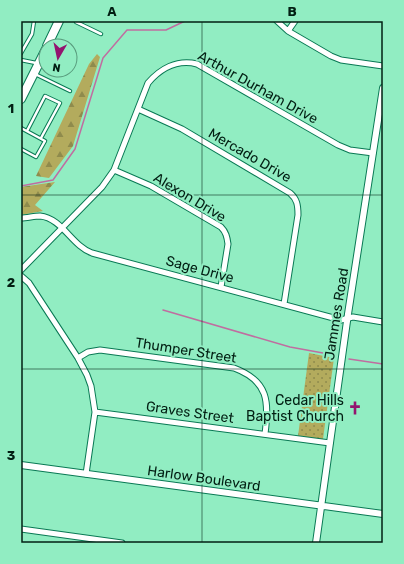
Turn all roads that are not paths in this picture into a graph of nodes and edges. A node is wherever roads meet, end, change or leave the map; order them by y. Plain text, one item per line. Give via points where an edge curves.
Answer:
1 (34, 21) edge
2 (59, 21) edge
3 (76, 21) edge
4 (277, 21) edge
5 (295, 21) edge
6 (288, 31) junction
7 (101, 34) dead end
8 (51, 38) edge
9 (21, 53) edge
10 (21, 60) edge
11 (38, 63) edge
12 (38, 65) edge
13 (383, 66) edge
14 (34, 73) junction
15 (383, 88) edge
16 (70, 91) dead end
17 (21, 99) edge
18 (138, 109) junction
19 (21, 128) edge
20 (27, 131) junction
21 (41, 138) junction
22 (21, 149) edge
23 (373, 153) junction
24 (114, 170) junction
25 (21, 218) edge
26 (62, 228) junction
27 (21, 270) edge
28 (21, 276) edge
29 (221, 287) junction
30 (284, 304) junction
31 (347, 319) junction
32 (383, 322) edge
33 (78, 358) junction
34 (94, 412) junction
35 (265, 434) junction
36 (330, 443) junction
37 (21, 465) edge
38 (86, 474) junction
39 (321, 506) junction
40 (383, 514) edge
41 (21, 529) edge
42 (122, 543) edge
43 (316, 543) edge

1 - 9 lane via 32,34
2 - 8 main road
3 - 7 lane
4 - 6 street
5 - 6 street
6 - 13 street via 341,60
10 - 11 lane
12 - 14 main road
14 - 16 lane
14 - 17 main road
15 - 23 street, Jammes Road
18 - 23 street, Arthur Durham Drive via 148,83 155,75 171,65 188,62 196,64 338,145 350,150
18 - 24 street, Arthur Durham Drive
18 - 30 street, Mercado Drive via 182,129 294,197 298,215
19 - 20 lane
20 - 21 lane
20 - 21 lane via 45,96 60,103
21 - 22 lane via 45,140 36,157
23 - 31 street, Jammes Road
24 - 26 street, Arthur Durham Drive via 102,187
24 - 29 street, Alexon Drive via 151,186 221,227 228,238
25 - 26 street, Sage Drive via 43,217
26 - 27 street, Arthur Durham Drive
26 - 29 street, Sage Drive via 82,248 92,253
28 - 33 street via 29,283
29 - 30 street, Sage Drive
30 - 31 street, Sage Drive via 341,320
31 - 32 street, Sage Drive
31 - 36 street, Jammes Road
33 - 34 street via 91,386
33 - 35 street, Thumper Street via 88,352 100,350 243,371 257,383 266,397 268,411
34 - 35 street, Graves Street
34 - 38 street
35 - 36 street, Graves Street
36 - 39 street, Jammes Road
37 - 38 street, Harlow Boulevard
38 - 39 street, Harlow Boulevard
39 - 40 street, Harlow Boulevard
39 - 43 street, Jammes Road
41 - 42 street

